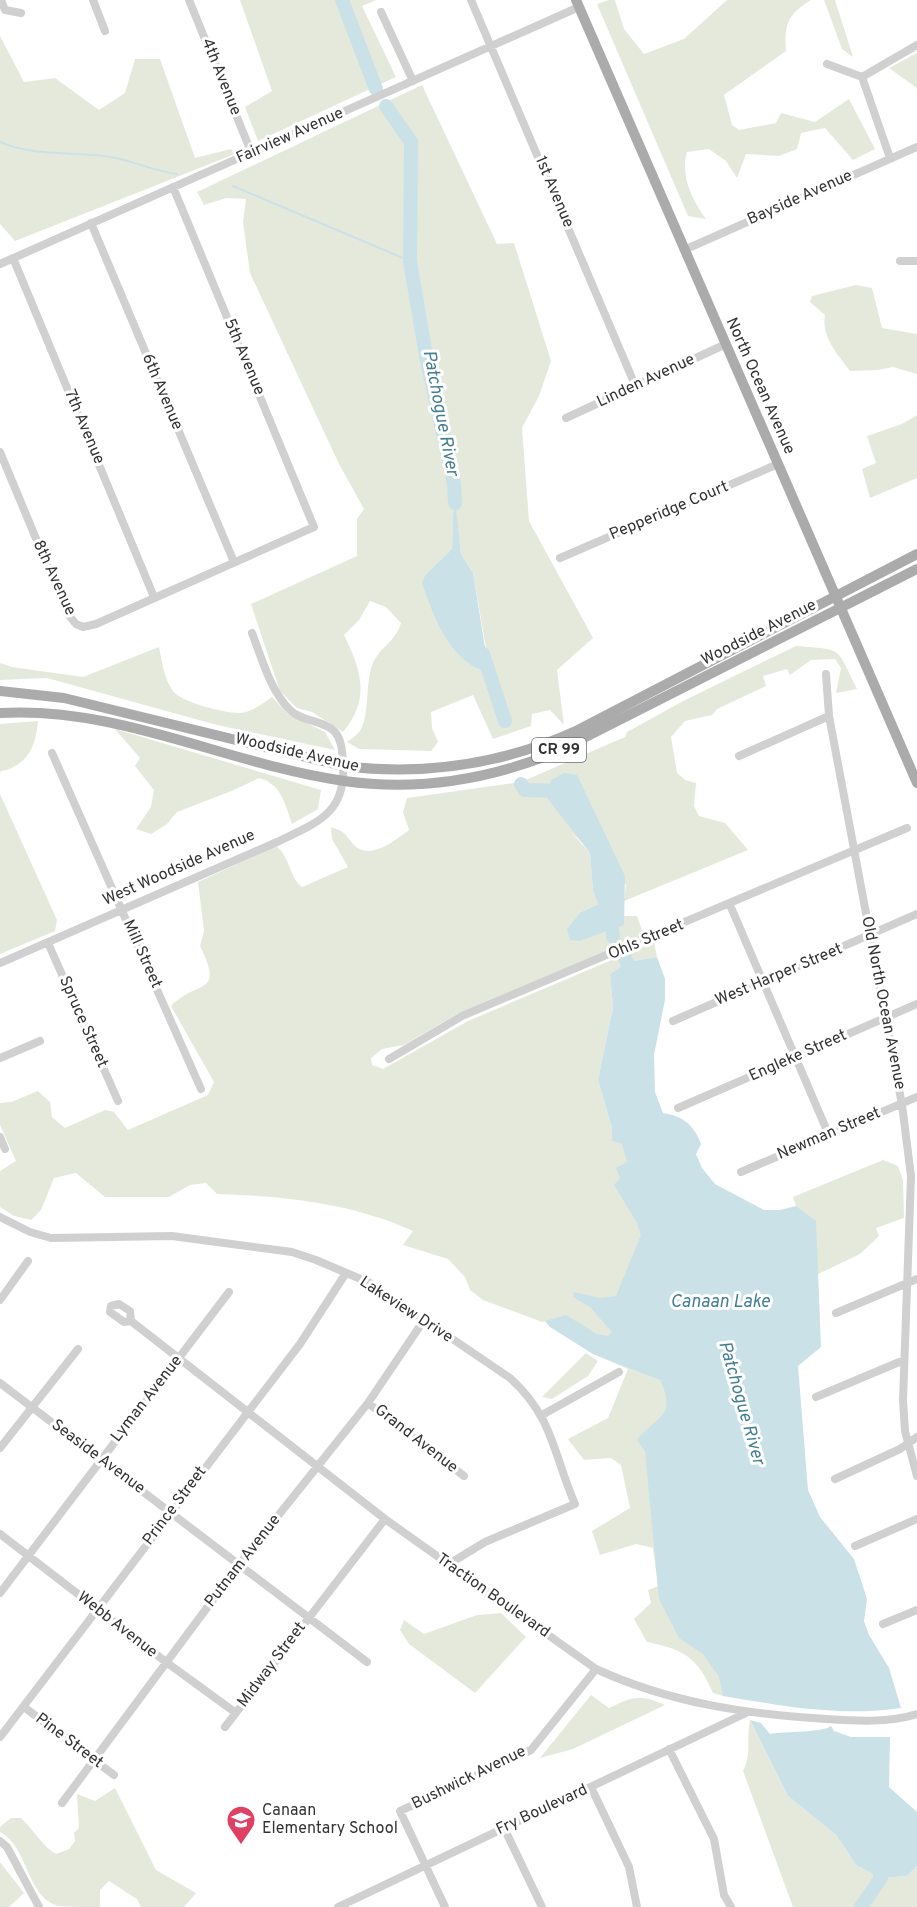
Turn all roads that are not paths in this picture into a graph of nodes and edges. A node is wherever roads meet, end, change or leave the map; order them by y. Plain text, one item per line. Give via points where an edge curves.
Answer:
1 (1, 0) edge
2 (93, 0) edge
3 (189, 0) edge
4 (471, 0) edge
5 (578, 4) edge
6 (381, 12) dead end
7 (21, 13) dead end
8 (105, 31) dead end
9 (917, 45) edge
10 (492, 46) junction
11 (826, 63) dead end
12 (862, 77) junction
13 (413, 81) junction
14 (917, 147) edge
15 (252, 154) junction
16 (890, 158) junction
17 (173, 188) junction
18 (91, 223) junction
19 (684, 250) junction
20 (13, 258) junction
21 (900, 261) dead end
22 (917, 261) edge
23 (0, 264) edge
24 (726, 344) junction
25 (635, 385) junction
26 (566, 418) dead end
27 (0, 452) edge
28 (778, 464) junction
29 (917, 554) edge
30 (560, 558) dead end
31 (234, 562) junction
32 (917, 569) edge
33 (835, 595) junction
34 (154, 597) junction
35 (841, 608) junction
36 (252, 633) dead end
37 (826, 674) dead end
38 (0, 691) edge
39 (0, 713) edge
40 (829, 716) junction
41 (52, 753) dead end
42 (739, 756) dead end
43 (343, 773) junction
44 (917, 783) edge
45 (907, 828) dead end
46 (855, 850) junction
47 (730, 905) junction
48 (122, 909) junction
49 (917, 914) edge
50 (870, 935) junction
51 (48, 943) junction
52 (0, 963) edge
53 (763, 982) junction
54 (917, 1004) edge
55 (885, 1018) junction
56 (673, 1021) dead end
57 (40, 1041) dead end
58 (796, 1057) junction
59 (0, 1058) edge
60 (389, 1059) dead end
61 (201, 1089) dead end
62 (917, 1097) edge
63 (118, 1101) dead end
64 (902, 1105) junction
65 (678, 1108) dead end
66 (828, 1133) junction
67 (0, 1137) edge
68 (5, 1149) dead end
69 (741, 1172) dead end
70 (915, 1188) edge
71 (0, 1217) edge
72 (28, 1262) dead end
73 (346, 1273) junction
74 (917, 1279) edge
75 (908, 1282) junction
76 (229, 1292) dead end
77 (0, 1300) edge
78 (836, 1313) dead end
79 (424, 1320) junction
80 (131, 1321) dead end
81 (78, 1349) dead end
82 (180, 1357) junction
83 (904, 1360) junction
84 (619, 1372) dead end
85 (0, 1383) edge
86 (816, 1397) dead end
87 (368, 1402) junction
88 (31, 1407) junction
89 (248, 1410) junction
90 (542, 1415) junction
91 (917, 1437) edge
92 (908, 1443) junction
93 (0, 1448) edge
94 (100, 1459) junction
95 (319, 1465) junction
96 (464, 1476) dead end
97 (917, 1476) edge
98 (835, 1479) dead end
99 (171, 1512) junction
100 (917, 1518) edge
101 (385, 1519) junction
102 (0, 1534) edge
103 (855, 1546) dead end
104 (28, 1555) junction
105 (449, 1564) junction
106 (238, 1566) junction
107 (0, 1593) edge
108 (97, 1609) junction
109 (917, 1610) edge
110 (309, 1617) junction
111 (883, 1624) dead end
112 (166, 1662) junction
113 (367, 1662) dead end
114 (596, 1668) junction
115 (24, 1707) junction
116 (236, 1713) junction
117 (746, 1713) junction
118 (917, 1714) edge
119 (225, 1726) dead end
120 (0, 1737) edge
121 (669, 1749) junction
122 (93, 1758) junction
123 (114, 1775) dead end
124 (591, 1787) junction
125 (62, 1803) dead end
126 (504, 1828) junction
127 (0, 1841) edge
128 (425, 1865) junction
129 (348, 1905) edge
130 (39, 1907) edge
131 (338, 1907) edge
132 (445, 1907) edge
133 (542, 1907) edge
134 (637, 1907) edge
135 (731, 1907) edge

1 - 7 street via 5,10
2 - 8 street
3 - 15 street, 4th Avenue
4 - 10 street, 1st Avenue
5 - 10 street, Fairview Avenue
5 - 19 main road, North Ocean Avenue
6 - 13 street
9 - 12 street
10 - 13 street, Fairview Avenue
10 - 25 street, 1st Avenue
11 - 12 street
12 - 16 street
13 - 15 street, Fairview Avenue
14 - 16 street, Bayside Avenue
15 - 17 street, Fairview Avenue
16 - 19 street, Bayside Avenue
17 - 18 street, Fairview Avenue
17 - 31 street, 5th Avenue via 314,526
18 - 20 street, Fairview Avenue
18 - 31 street, 6th Avenue
19 - 24 main road, North Ocean Avenue
20 - 23 street, Fairview Avenue
20 - 34 street, 7th Avenue
21 - 22 street
24 - 25 street, Linden Avenue
24 - 28 main road, North Ocean Avenue
25 - 26 street, Linden Avenue
27 - 34 street, 8th Avenue via 67,613 76,624 96,624
28 - 30 street, Pepperidge Court
28 - 33 main road, North Ocean Avenue
29 - 33 main road, CR 99
31 - 34 street
32 - 35 main road, CR 99
33 - 35 main road, North Ocean Avenue
33 - 43 main road, Woodside Avenue / CR 99 via 603,717 527,750 432,769
35 - 43 main road, Woodside Avenue / CR 99 via 527,763 432,783 390,784
35 - 44 main road, North Ocean Avenue
36 - 43 street via 274,688 291,712 335,732
37 - 40 street, Old North Ocean Avenue
38 - 43 main road, Woodside Avenue / CR 99 via 64,698
39 - 43 main road, Woodside Avenue / CR 99 via 43,712 99,719 277,766
40 - 42 street
40 - 46 street, Old North Ocean Avenue
41 - 48 street, Mill Street
43 - 48 street, West Woodside Avenue via 334,807 319,822
45 - 46 street, Ohls Street
46 - 47 street, Ohls Street
46 - 50 street, Old North Ocean Avenue
47 - 53 street
47 - 60 street, Ohls Street via 462,1017
48 - 51 street, West Woodside Avenue
48 - 61 street, Mill Street
49 - 50 street, West Harper Street
50 - 53 street, West Harper Street
50 - 55 street, Old North Ocean Avenue
51 - 52 street, West Woodside Avenue
51 - 63 street, Spruce Street
53 - 56 street, West Harper Street
53 - 58 street
54 - 55 street, Engleke Street
55 - 58 street, Engleke Street
55 - 64 street, Old North Ocean Avenue
57 - 59 street
58 - 65 street, Engleke Street
58 - 66 street
62 - 64 street, Newman Street
64 - 66 street, Newman Street
64 - 70 street, Old North Ocean Avenue
66 - 69 street, Newman Street
67 - 68 street
70 - 75 street, Old North Ocean Avenue
71 - 73 street, Lakeview Drive via 51,1238 172,1236 292,1252
72 - 77 street
73 - 79 street, Lakeview Drive via 370,1283
73 - 89 street, Prince Street via 300,1344
74 - 75 street
75 - 78 street
75 - 83 street, Old North Ocean Avenue
76 - 82 street, Lyman Avenue
79 - 87 street, Putnam Avenue
79 - 90 street, Lakeview Drive via 510,1378
80 - 82 street, Traction Boulevard
81 - 88 street
82 - 89 street, Traction Boulevard
82 - 94 street, Lyman Avenue
83 - 86 street
83 - 92 street, Old North Ocean Avenue
84 - 90 street
85 - 88 street, Seaside Avenue
87 - 95 street, Putnam Avenue
87 - 96 street, Grand Avenue
88 - 93 street
88 - 94 street, Seaside Avenue
89 - 95 street, Traction Boulevard
89 - 99 street, Prince Street
90 - 105 street, Lakeview Drive via 575,1504 485,1542
91 - 92 street
92 - 97 street, Old North Ocean Avenue
92 - 98 street
94 - 99 street, Seaside Avenue
94 - 104 street, Lyman Avenue
95 - 101 street, Traction Boulevard
95 - 106 street, Putnam Avenue
99 - 106 street, Seaside Avenue
99 - 108 street, Prince Street
100 - 103 street
101 - 105 street, Traction Boulevard
101 - 110 street, Midway Street
102 - 104 street, Webb Avenue
104 - 107 street, Lyman Avenue
104 - 108 street, Webb Avenue
105 - 114 street, Traction Boulevard
106 - 110 street, Seaside Avenue
106 - 112 street, Putnam Avenue
108 - 112 street, Webb Avenue
108 - 115 street, Prince Street
109 - 111 street
110 - 113 street, Seaside Avenue
110 - 116 street, Midway Street
112 - 116 street, Webb Avenue
112 - 122 street, Putnam Avenue
114 - 117 street, Traction Boulevard via 622,1681
114 - 128 street, Bushwick Avenue via 531,1750 400,1812
115 - 120 street, Prince Street
115 - 122 street, Pine Street
116 - 119 street, Midway Street
117 - 118 street, Traction Boulevard via 861,1721
117 - 121 street, Fry Boulevard
121 - 124 street, Fry Boulevard
121 - 135 street via 714,1839 724,1895
122 - 123 street, Pine Street
122 - 125 street, Putnam Avenue
124 - 126 street, Fry Boulevard
124 - 134 street via 629,1867
126 - 128 street, Fry Boulevard
126 - 133 street
127 - 130 street
128 - 129 street, Fry Boulevard
128 - 132 street
129 - 131 street, Fry Boulevard

